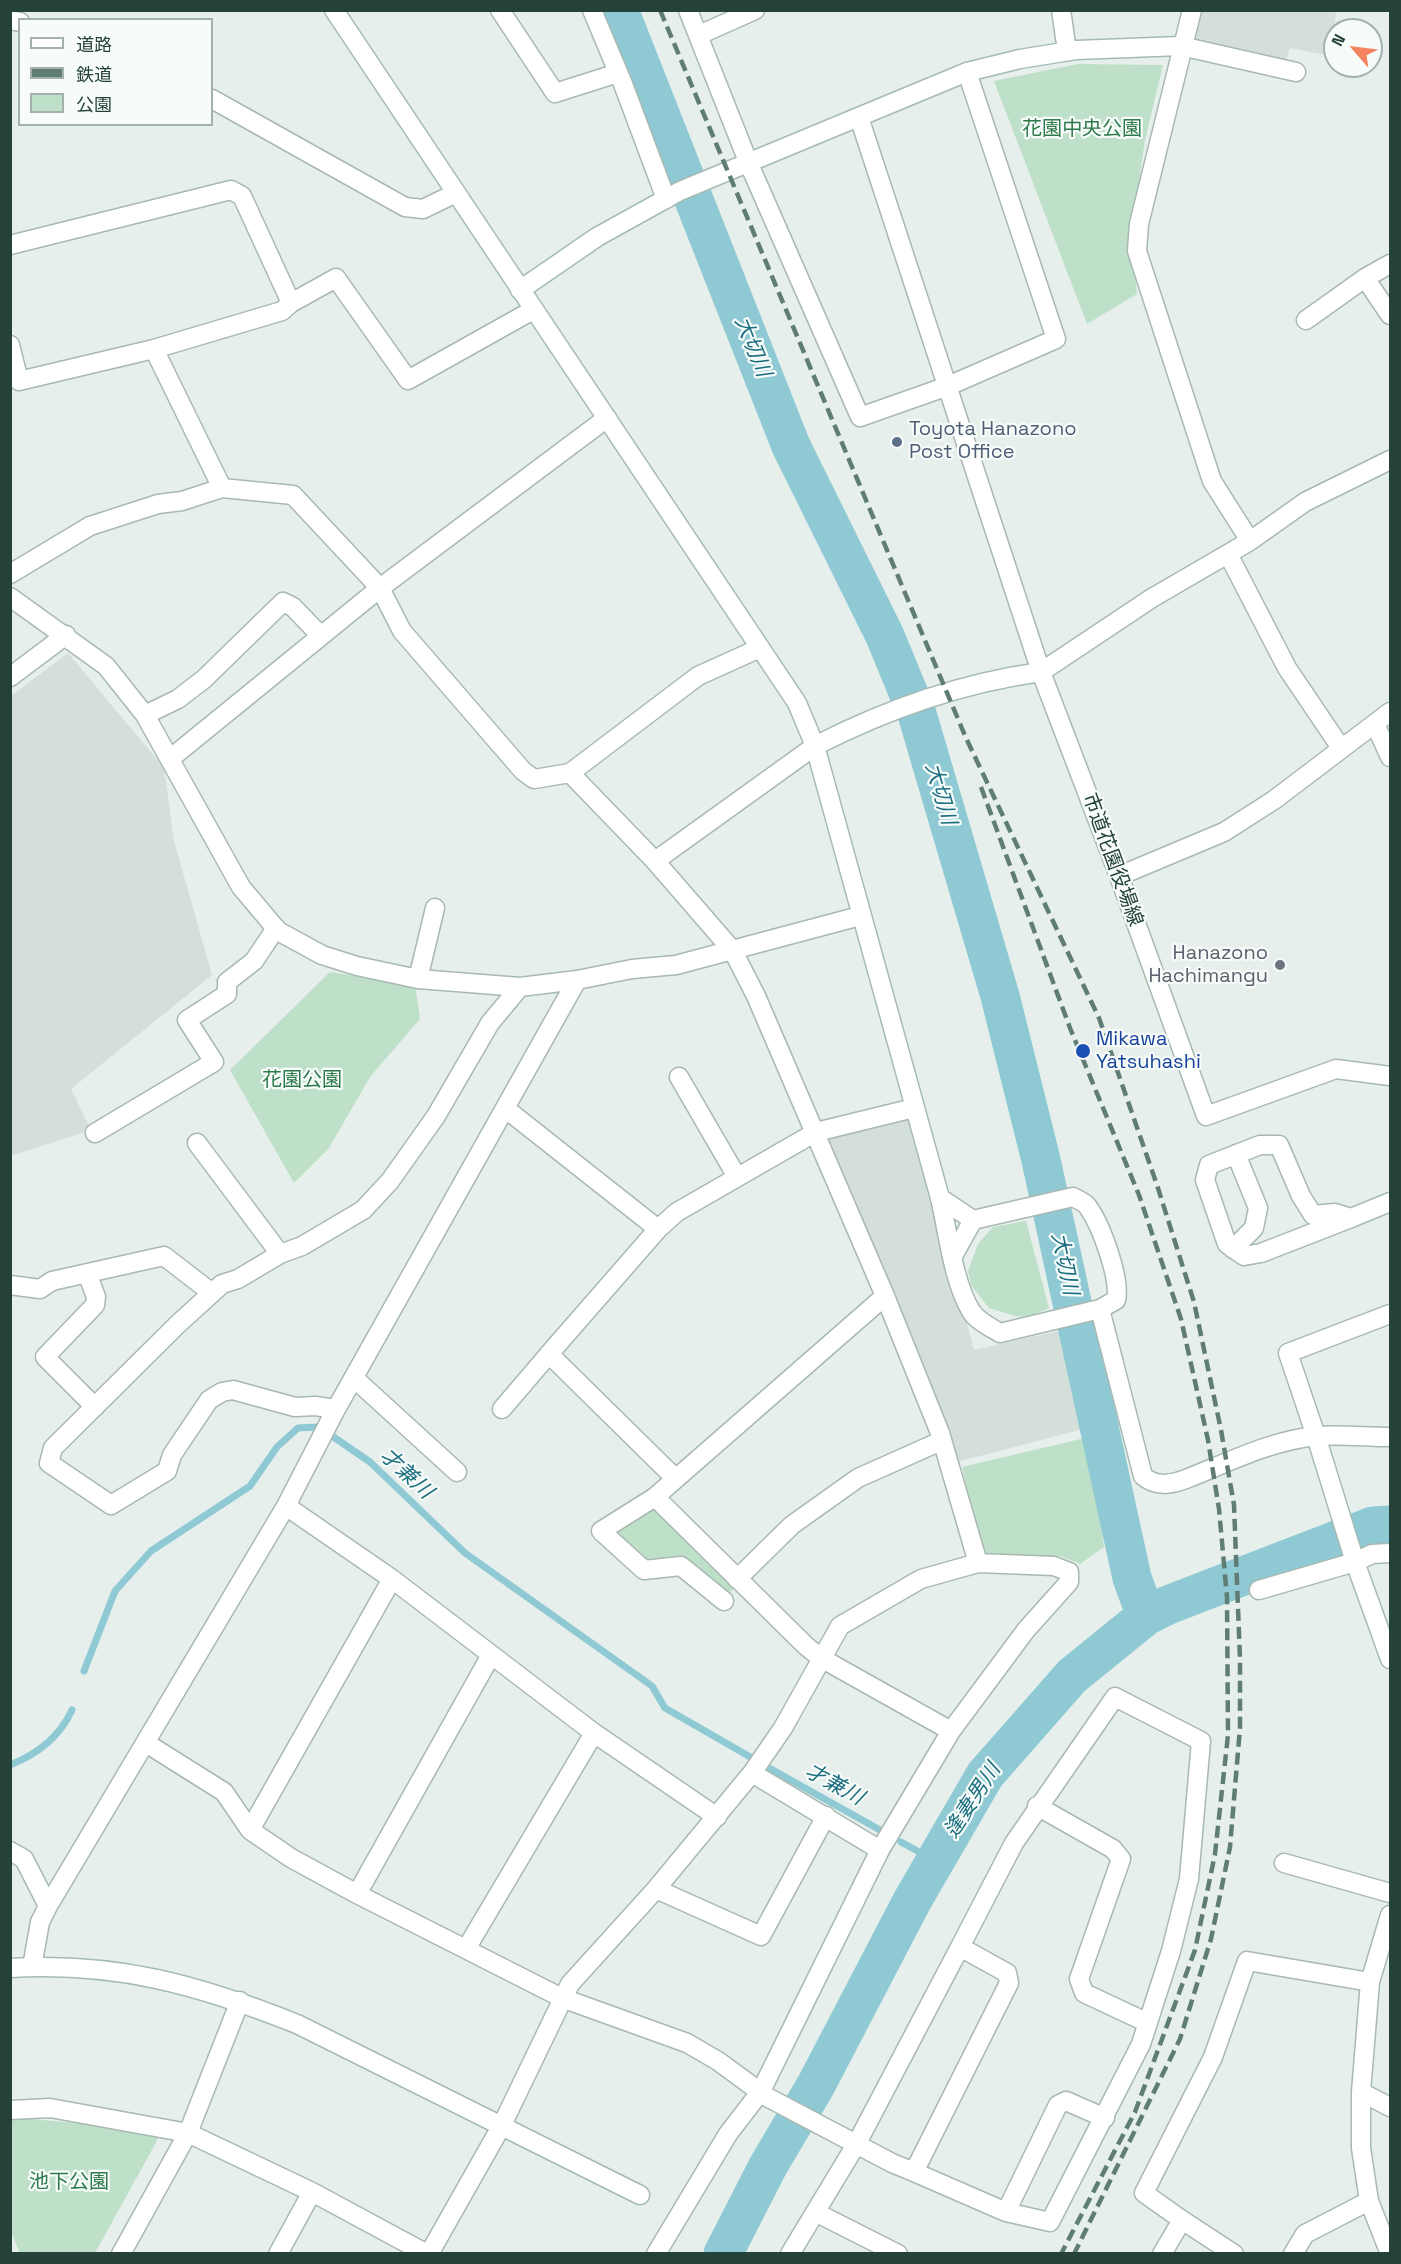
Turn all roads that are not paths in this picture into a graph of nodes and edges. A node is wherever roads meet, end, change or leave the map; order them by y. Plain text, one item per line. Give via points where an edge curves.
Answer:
1 (334, 10) edge
2 (500, 10) edge
3 (592, 10) edge
4 (688, 10) edge
5 (755, 10) edge
6 (1061, 10) edge
7 (1192, 10) edge
8 (699, 35) junction
9 (1181, 46) junction
10 (1067, 51) junction
11 (618, 72) junction
12 (967, 72) junction
13 (1296, 72) dead end
14 (213, 100) edge
15 (859, 117) junction
16 (749, 164) junction
17 (456, 193) junction
18 (673, 195) junction
19 (10, 244) edge
20 (1390, 264) edge
21 (1365, 278) junction
22 (520, 290) junction
23 (291, 303) junction
24 (533, 310) junction
25 (1390, 315) edge
26 (1306, 320) dead end
27 (10, 345) edge
28 (154, 349) junction
29 (948, 386) junction
30 (607, 418) junction
31 (1390, 460) edge
32 (222, 489) junction
33 (1250, 541) junction
34 (1228, 554) junction
35 (10, 574) edge
36 (380, 588) junction
37 (10, 597) edge
38 (66, 635) junction
39 (320, 635) junction
40 (760, 648) junction
41 (1041, 672) junction
42 (10, 677) edge
43 (1390, 712) edge
44 (145, 715) junction
45 (1375, 724) junction
46 (815, 746) junction
47 (1341, 748) junction
48 (171, 758) junction
49 (1390, 758) edge
50 (570, 773) junction
51 (655, 861) junction
52 (1119, 876) junction
53 (435, 908) dead end
54 (860, 916) junction
55 (276, 928) junction
56 (733, 951) junction
57 (418, 979) junction
58 (577, 980) junction
59 (520, 987) junction
60 (1390, 1076) edge
61 (679, 1077) dead end
62 (914, 1108) junction
63 (506, 1109) junction
64 (816, 1132) junction
65 (95, 1133) dead end
66 (197, 1143) dead end
67 (1236, 1154) junction
68 (737, 1177) junction
69 (940, 1198) junction
70 (1390, 1202) edge
71 (1313, 1215) junction
72 (1351, 1218) junction
73 (972, 1220) junction
74 (658, 1229) junction
75 (1300, 1237) junction
76 (1233, 1249) junction
77 (280, 1254) junction
78 (954, 1256) junction
79 (87, 1273) junction
80 (10, 1285) edge
81 (212, 1293) junction
82 (885, 1296) junction
83 (1100, 1309) junction
84 (1390, 1314) edge
85 (549, 1354) junction
86 (354, 1378) junction
87 (95, 1407) junction
88 (502, 1409) dead end
89 (329, 1425) junction
90 (1316, 1436) junction
91 (1390, 1437) edge
92 (941, 1441) junction
93 (457, 1472) dead end
94 (676, 1479) junction
95 (655, 1497) junction
96 (286, 1506) junction
97 (1390, 1553) edge
98 (1355, 1557) junction
99 (978, 1563) junction
100 (392, 1579) junction
101 (737, 1579) junction
102 (1259, 1590) dead end
103 (724, 1601) dead end
104 (492, 1655) junction
105 (821, 1658) junction
106 (1390, 1659) edge
107 (951, 1731) junction
108 (594, 1733) junction
109 (146, 1743) junction
110 (752, 1773) junction
111 (1037, 1806) junction
112 (826, 1816) junction
113 (717, 1817) junction
114 (250, 1830) junction
115 (880, 1850) junction
116 (10, 1851) edge
117 (1284, 1863) dead end
118 (656, 1889) junction
119 (1390, 1893) edge
120 (357, 1894) junction
121 (48, 1906) junction
122 (1390, 1915) edge
123 (960, 1947) junction
124 (466, 1949) junction
125 (32, 1967) junction
126 (10, 1968) edge
127 (1370, 1982) junction
128 (562, 1998) junction
129 (240, 2001) junction
130 (1148, 2023) junction
131 (1361, 2092) junction
132 (764, 2094) junction
133 (1390, 2107) edge
134 (10, 2109) edge
135 (1105, 2118) junction
136 (502, 2126) junction
137 (188, 2133) junction
138 (850, 2140) junction
139 (914, 2172) junction
140 (312, 2192) junction
141 (640, 2196) dead end
142 (1369, 2201) junction
143 (815, 2212) junction
144 (1006, 2212) junction
145 (1182, 2220) junction
146 (121, 2253) edge
147 (279, 2253) edge
148 (428, 2253) edge
149 (656, 2253) edge
150 (790, 2253) edge
151 (898, 2253) edge
152 (1162, 2253) edge
153 (1234, 2253) edge
154 (1293, 2253) edge
155 (1390, 2253) edge

1 - 17 street
2 - 11 street via 555,93
3 - 11 street
4 - 8 street
5 - 8 street
6 - 10 street
7 - 9 street
8 - 16 street
9 - 10 street
9 - 13 street
9 - 33 street via 1139,224 1137,252 1212,481
10 - 12 street
11 - 18 street
12 - 15 street
12 - 29 street via 1056,339
14 - 17 street via 405,207 423,209
15 - 16 street
15 - 29 street, 市道花園役場線
16 - 18 street
16 - 29 street via 860,417
17 - 22 street
18 - 22 street via 597,237
19 - 23 street via 231,190 242,196
20 - 21 street
21 - 25 street
21 - 26 street
22 - 24 street
23 - 24 street via 336,278 408,380
23 - 28 street via 282,311
24 - 30 street
27 - 28 street via 19,381
28 - 32 street
29 - 41 street, 市道花園役場線
30 - 36 street
30 - 40 street
31 - 33 street via 1305,502
32 - 35 street via 90,526
32 - 36 street via 293,495
33 - 34 street
34 - 41 street via 1152,597
34 - 47 street via 1287,668
36 - 39 street
36 - 50 street via 402,631 523,771 534,779
37 - 38 street
38 - 42 street
38 - 44 street via 106,666
39 - 44 street via 293,607 283,603 204,679 178,699
39 - 48 street
40 - 46 street via 797,703
40 - 50 street via 698,676
41 - 46 street via 936,694 856,725
41 - 52 street, 市道花園役場線
43 - 45 street
44 - 48 street
45 - 47 street
45 - 49 street
46 - 51 street
46 - 54 street
47 - 52 street via 1274,801 1224,832
48 - 55 street via 241,887
50 - 51 street
51 - 56 street
52 - 60 street, 市道花園役場線 via 1206,1116 1336,1069
53 - 57 street
54 - 56 street
54 - 62 street
55 - 57 street via 322,955
55 - 65 street via 254,961 227,982 227,994 187,1020 214,1062
56 - 58 street via 676,965
56 - 64 street
57 - 59 street
58 - 59 street
58 - 63 street
59 - 77 street via 490,1023 436,1116 390,1181 363,1210 339,1226
61 - 68 street
62 - 64 street
62 - 69 street
63 - 74 street
63 - 86 street
64 - 68 street
64 - 82 street
66 - 77 street
67 - 71 street via 1260,1145 1279,1145
67 - 76 street via 1258,1208 1254,1228
67 - 76 street via 1209,1165 1205,1180 1227,1244
68 - 74 street via 677,1212
69 - 73 street
69 - 78 street
70 - 72 street
71 - 72 street via 1335,1213
71 - 75 street
72 - 75 street
73 - 78 street
73 - 83 street via 1073,1197 1087,1205 1099,1225 1119,1288 1116,1300
74 - 85 street
75 - 76 street via 1261,1253 1244,1256
77 - 81 street
78 - 83 street via 971,1312 1000,1333
79 - 80 street via 52,1281 40,1289
79 - 81 street via 164,1256
79 - 87 street via 95,1305 45,1357
81 - 87 street
82 - 92 street
82 - 94 street
83 - 90 street via 1143,1476 1151,1482 1158,1485 1181,1481 1263,1449
84 - 90 street via 1288,1353
85 - 88 street
85 - 94 street
86 - 89 street
86 - 93 street
87 - 89 street via 53,1448 49,1463 111,1505 167,1471 172,1455 209,1400 222,1392 233,1390 295,1407 315,1406
89 - 96 street
90 - 91 street
90 - 98 street
92 - 99 street
92 - 101 street via 890,1462 833,1494 792,1525
94 - 95 street
95 - 101 street
95 - 103 street via 601,1531 644,1570 681,1566
96 - 100 street
96 - 109 street
97 - 98 street
98 - 102 street
98 - 106 street
99 - 105 street via 921,1579 840,1626
99 - 107 street via 1054,1566 1069,1572 1069,1582 1026,1630
100 - 104 street
100 - 114 street
101 - 105 street
104 - 108 street
104 - 120 street
105 - 107 street
105 - 110 street via 783,1728
107 - 115 street
108 - 113 street
108 - 124 street
109 - 114 street via 224,1792
109 - 121 street
110 - 112 street
110 - 113 street
111 - 123 street
111 - 130 street via 1113,1849 1121,1859 1079,1979 1084,1993
111 - 130 street via 1115,1697 1201,1741 1189,1879
112 - 115 street
112 - 118 street via 761,1936
113 - 118 street
114 - 120 street
115 - 132 street
116 - 121 street via 24,1859
117 - 119 street
118 - 128 street via 570,1984
120 - 124 street
121 - 125 street via 40,1922
122 - 127 street
123 - 138 street
123 - 139 street via 1007,1973 1009,1983
124 - 128 street
125 - 126 street
125 - 129 street via 125,1971
127 - 131 street
127 - 145 street via 1247,1961 1213,2057 1144,2193
128 - 132 street via 687,2043
128 - 136 street
129 - 136 street via 297,2024
129 - 137 street
130 - 135 street
131 - 133 street
131 - 142 street via 1361,2148
132 - 138 street
132 - 149 street via 728,2134
134 - 137 street via 50,2108
135 - 144 street via 1050,2222
135 - 144 street via 1066,2101 1058,2105
136 - 141 street
136 - 148 street
137 - 140 street
137 - 146 street
138 - 139 street
138 - 143 street
139 - 144 street
140 - 147 street
140 - 148 street
142 - 154 street via 1305,2234
142 - 155 street
143 - 150 street
143 - 151 street
145 - 152 street
145 - 153 street

